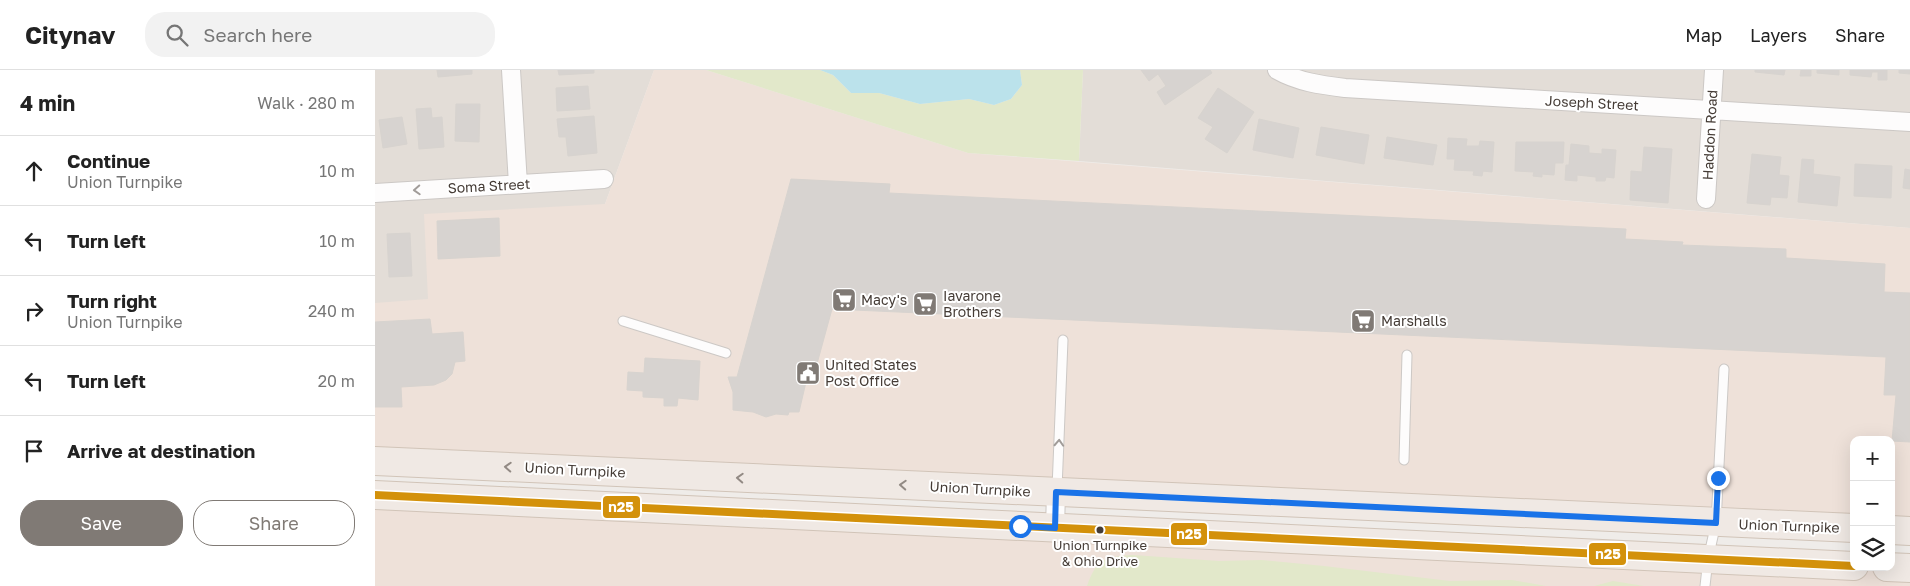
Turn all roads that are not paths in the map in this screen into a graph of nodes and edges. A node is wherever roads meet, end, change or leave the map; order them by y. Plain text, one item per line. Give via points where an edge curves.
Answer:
1 (511, 70) edge
2 (1277, 70) edge
3 (1714, 70) edge
4 (1711, 110) junction
5 (1910, 122) edge
6 (604, 179) dead end
7 (518, 184) junction
8 (375, 193) edge
9 (1706, 199) dead end
10 (623, 321) dead end
11 (1063, 340) dead end
12 (725, 353) dead end
13 (1407, 355) dead end
14 (1724, 370) dead end
15 (1404, 460) dead end
16 (375, 461) edge
17 (1056, 492) junction
18 (375, 495) edge
19 (1716, 523) junction
20 (1055, 528) junction
21 (1850, 528) edge
22 (1895, 530) edge
23 (1910, 531) edge
24 (1708, 559) junction
25 (1850, 566) edge
26 (1895, 567) edge
27 (1910, 568) edge
28 (1705, 586) edge

1 - 7 street
2 - 4 street, Joseph Street via 1289,77 1345,88
3 - 4 street, Haddon Road
4 - 5 street, Joseph Street
4 - 9 street, Haddon Road
6 - 7 street, Soma Street
7 -> 8 street, Soma Street
10 - 12 lane
17 -> 11 lane
13 - 15 lane
14 - 19 lane
17 -> 16 main road, Union Turnpike
17 - 19 main road, Union Turnpike
17 - 20 street
18 - 20 main road
19 - 21 main road, Union Turnpike
19 - 24 lane
20 - 24 main road
22 - 23 main road
24 - 25 main road
24 - 28 lane
26 - 27 main road

